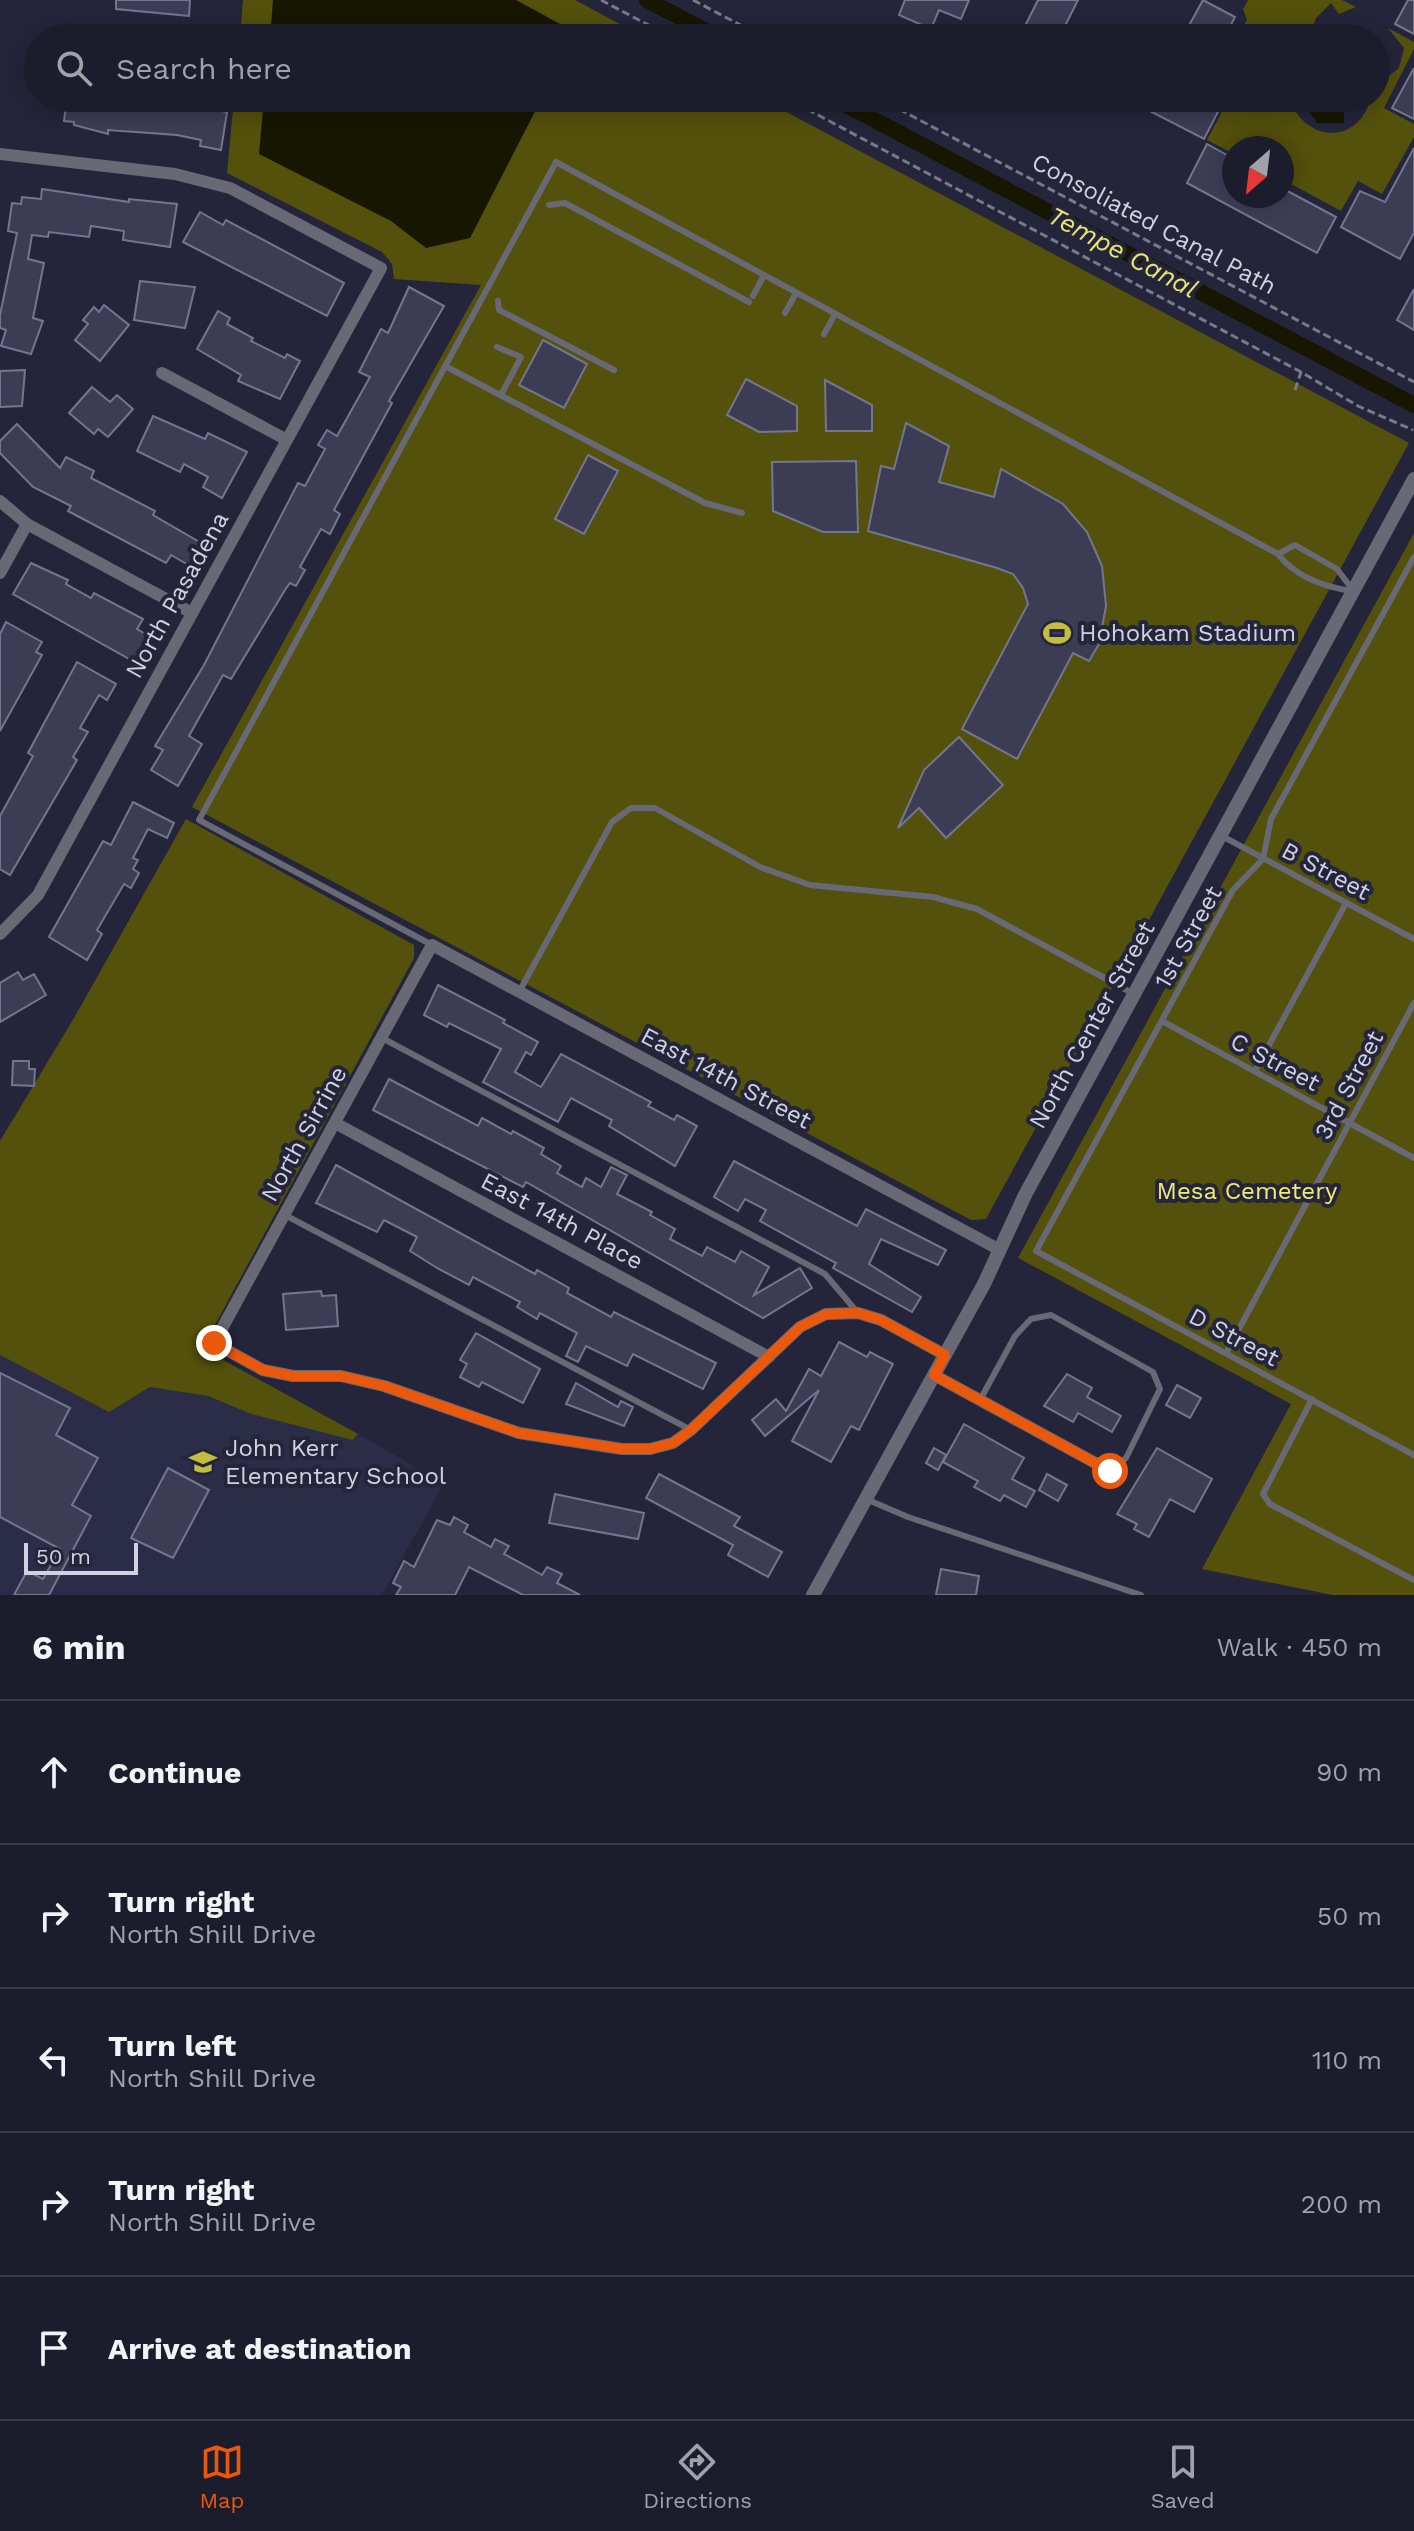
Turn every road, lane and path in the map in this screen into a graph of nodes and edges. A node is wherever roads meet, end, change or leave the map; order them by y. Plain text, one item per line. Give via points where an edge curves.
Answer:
1 (601, 0) edge
2 (693, 0) edge
3 (646, 24) edge
4 (738, 24) edge
5 (812, 112) edge
6 (904, 112) edge
7 (0, 154) edge
8 (549, 205) dead end
9 (764, 275) junction
10 (796, 293) junction
11 (498, 301) dead end
12 (785, 313) dead end
13 (835, 314) junction
14 (824, 334) dead end
15 (497, 347) dead end
16 (445, 366) junction
17 (614, 370) dead end
18 (1301, 372) junction
19 (162, 373) dead end
20 (1414, 382) edge
21 (1295, 390) dead end
22 (501, 395) junction
23 (1413, 430) edge
24 (287, 440) junction
25 (1414, 479) edge
26 (0, 501) edge
27 (742, 513) dead end
28 (27, 524) junction
29 (1278, 554) junction
30 (1414, 557) edge
31 (0, 573) edge
32 (1354, 591) junction
33 (192, 613) junction
34 (1220, 835) junction
35 (1263, 859) junction
36 (1346, 903) junction
37 (0, 934) edge
38 (1414, 939) edge
39 (432, 945) junction
40 (519, 992) junction
41 (1134, 994) junction
42 (1414, 1003) edge
43 (1162, 1021) junction
44 (381, 1038) junction
45 (1255, 1071) junction
46 (335, 1123) junction
47 (1350, 1123) junction
48 (1414, 1158) edge
49 (285, 1215) junction
50 (1000, 1250) junction
51 (1036, 1251) joint
52 (858, 1313) junction
53 (1226, 1353) junction
54 (945, 1355) junction
55 (769, 1357) junction
56 (934, 1375) junction
57 (1312, 1399) junction
58 (980, 1400) junction
59 (691, 1430) junction
60 (1414, 1455) edge
61 (1110, 1471) joint
62 (866, 1499) junction
63 (1414, 1580) edge
64 (813, 1595) edge
65 (1141, 1595) edge

1 - 3 path
2 - 4 path
5 - 18 path
6 - 20 path, Consoliated Canal Path
7 - 24 street, North Pasadena via 175,174 230,188 381,268
8 - 9 lane via 565,203 751,299
9 - 10 lane
9 - 16 lane via 556,162
10 - 12 lane
10 - 13 lane
11 - 17 lane via 499,310
13 - 14 lane
13 - 29 lane
15 - 22 lane via 521,357
16 - 22 lane
16 - 39 lane via 199,820
18 - 21 path
18 - 23 path
19 - 24 street
22 - 27 lane via 705,503
24 - 33 street, North Pasadena
25 - 32 street, North Center Street
26 - 28 street
28 - 31 street
28 - 33 street
29 - 32 lane via 1287,566 1326,587
29 - 32 lane via 1295,545 1337,569
30 - 35 lane via 1271,819
32 - 34 street, North Center Street
33 - 37 street, North Pasadena via 38,895
34 - 35 lane, B Street
34 - 41 street, North Center Street
35 - 36 lane, B Street
35 - 43 lane, 1st Street via 1233,890
36 - 38 lane, B Street
36 - 45 lane
39 - 40 street, East 14th Street
39 - 44 street, North Sirrine
40 - 41 lane via 612,822 631,808 655,808 760,867 810,885 933,897 977,909
40 - 50 street, East 14th Street
41 - 50 street, North Center Street
42 - 47 lane, 3rd Street
43 - 45 lane, C Street
43 - 51 lane, 1st Street
44 - 46 street, North Sirrine
44 - 52 lane via 825,1274
45 - 47 lane, C Street
46 - 49 street, North Sirrine
46 - 55 street, East 14th Place
47 - 48 lane, C Street
47 - 53 lane, 3rd Street
49 - 59 lane
49 - 59 street, North Sirrine via 214,1343 263,1370 341,1376 519,1433 622,1449 673,1443
50 - 54 street, North Center Street
51 - 53 lane, D Street
52 - 54 street
52 - 55 street via 826,1314 800,1327
53 - 57 lane, D Street
54 - 56 street, North Center Street
55 - 59 street
56 - 58 street
56 - 62 street, North Center Street
57 - 60 lane, D Street
57 - 63 lane via 1263,1494 1270,1504
58 - 61 street
58 - 61 lane via 1015,1336 1031,1319 1051,1315 1153,1372 1160,1389 1126,1458
62 - 64 street, North Center Street
62 - 65 lane

